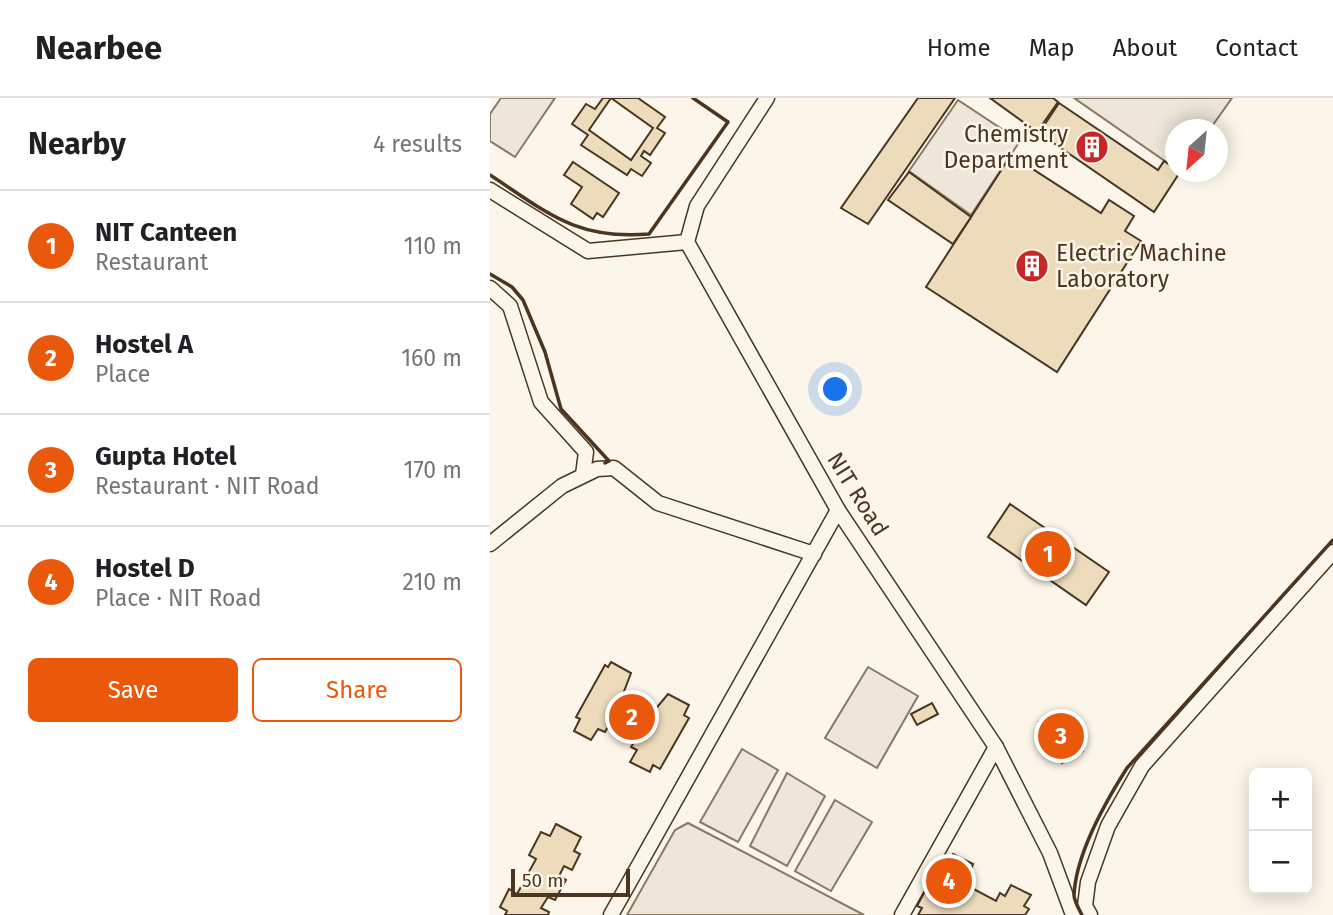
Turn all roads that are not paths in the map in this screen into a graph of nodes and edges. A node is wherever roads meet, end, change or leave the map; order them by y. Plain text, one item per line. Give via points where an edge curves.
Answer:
1 (764, 99) edge
2 (490, 190) edge
3 (687, 242) junction
4 (490, 288) edge
5 (583, 475) junction
6 (838, 510) junction
7 (490, 544) edge
8 (1333, 552) edge
9 (814, 554) junction
10 (996, 747) junction
11 (611, 915) edge
12 (902, 915) edge
13 (1073, 915) edge
14 (1090, 915) edge

1 - 3 street via 697,206
2 - 3 street via 588,251
3 - 6 street, NIT Road
4 - 5 street via 510,306 541,402 586,452
5 - 7 street via 526,512
5 - 9 street via 614,468 658,503
6 - 9 street
6 - 10 street, NIT Road
8 - 14 street via 1142,766 1108,827 1088,882
9 - 11 street
10 - 12 street
10 - 13 street, NIT Road via 1050,853

